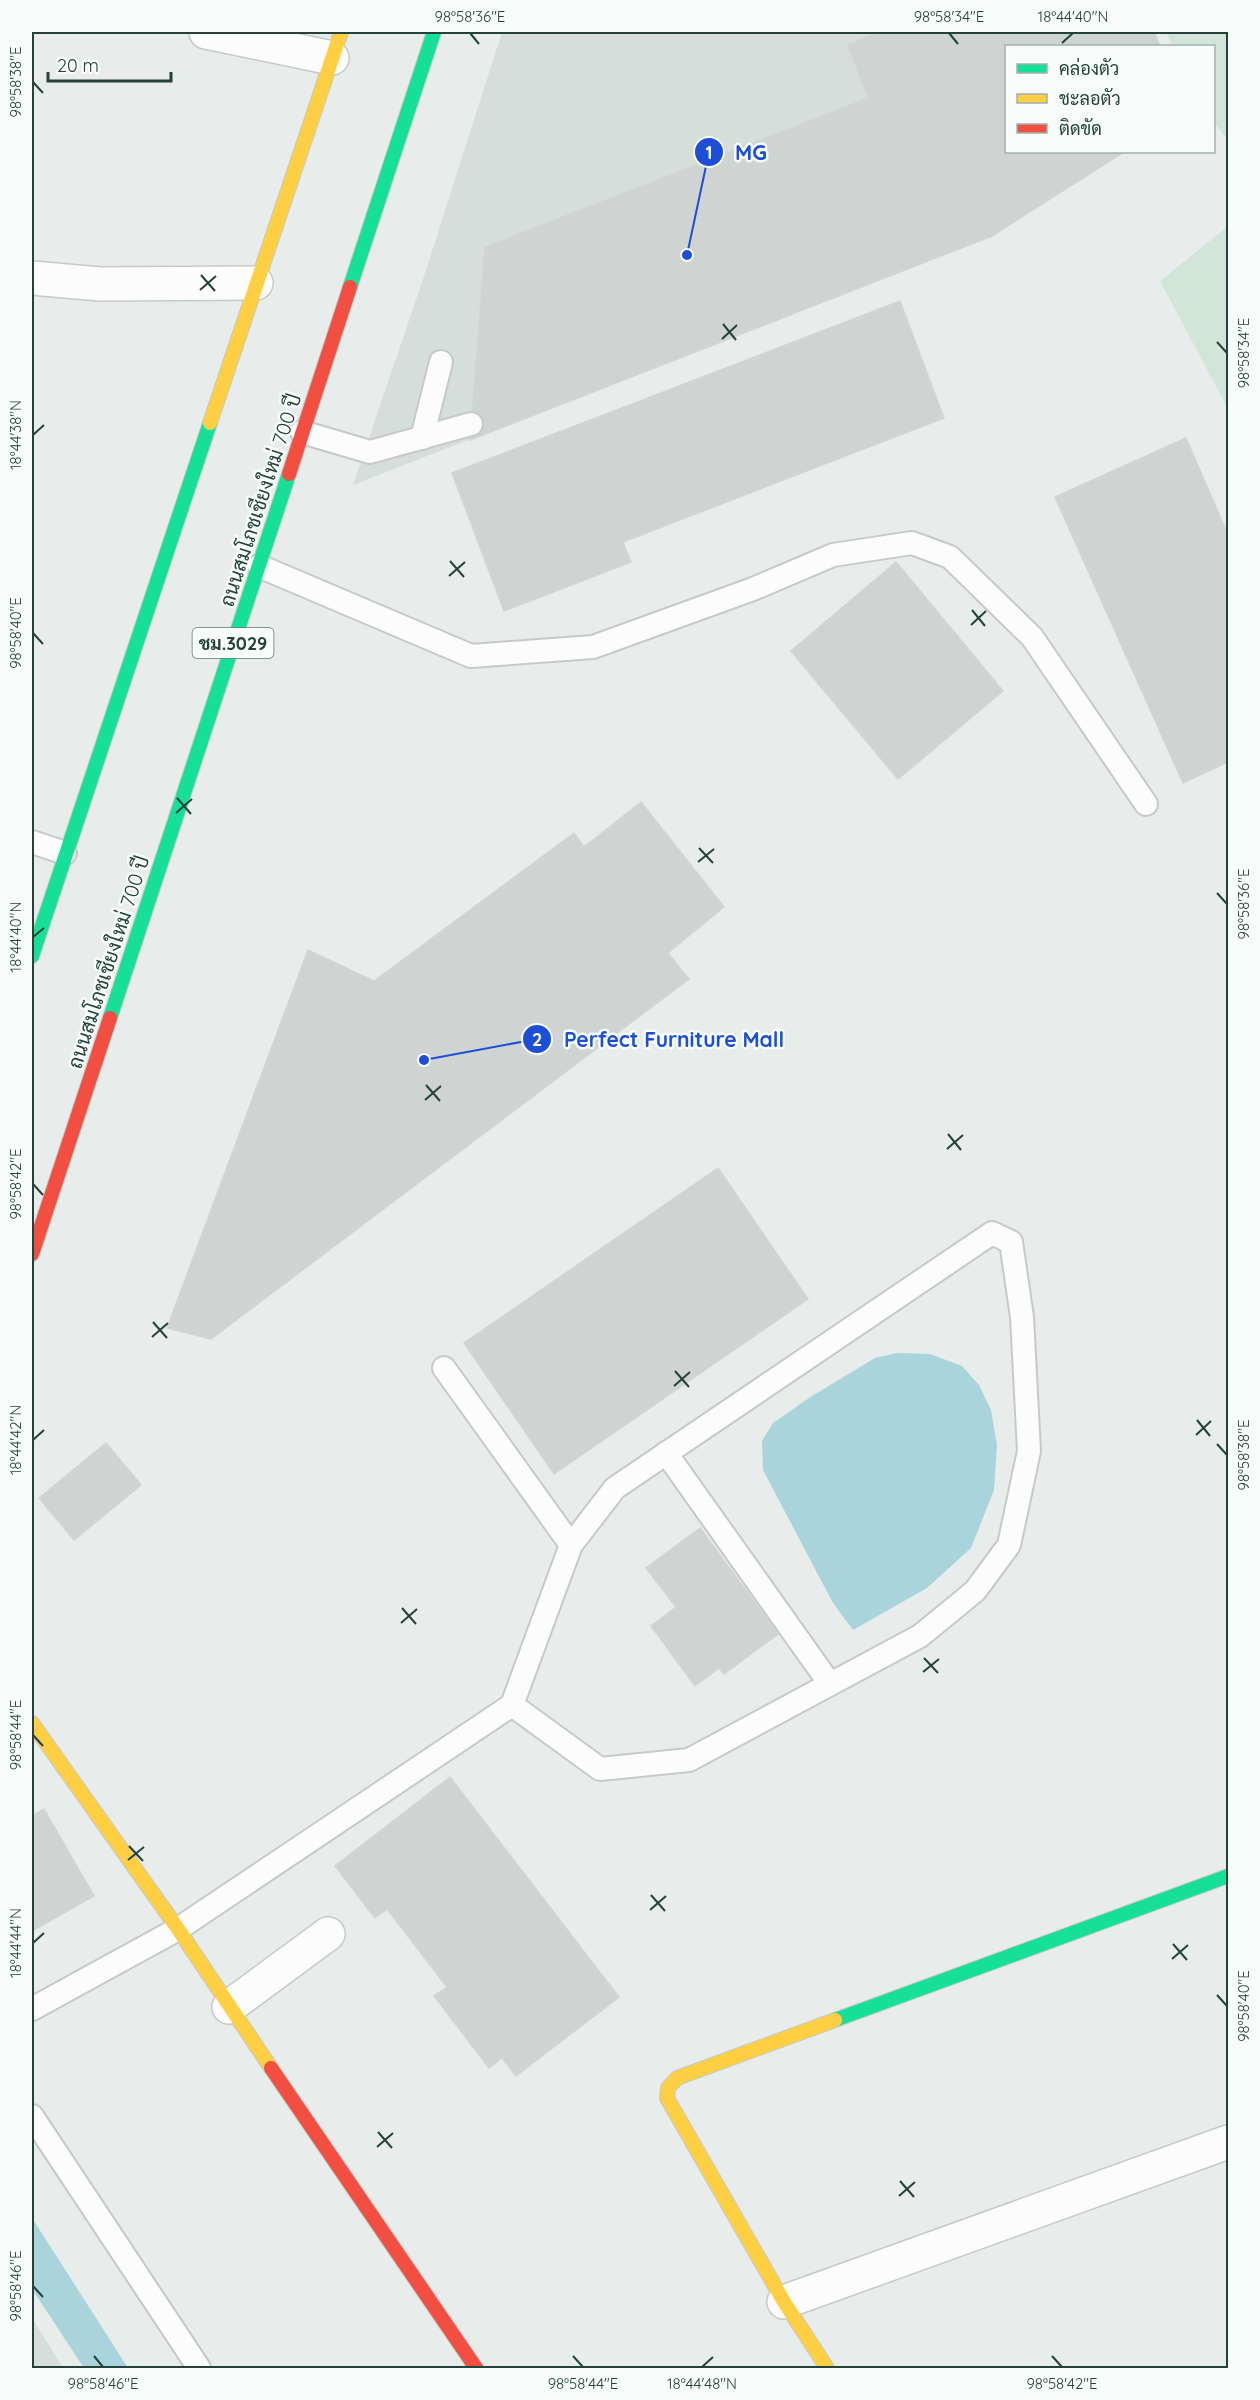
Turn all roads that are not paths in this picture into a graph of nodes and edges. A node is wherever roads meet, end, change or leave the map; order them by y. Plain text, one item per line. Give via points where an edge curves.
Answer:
1 (206, 32) edge
2 (434, 32) edge
3 (336, 45) edge
4 (32, 278) edge
5 (256, 283) junction
6 (441, 362) dead end
7 (471, 424) dead end
8 (303, 432) junction
9 (422, 438) junction
10 (259, 566) junction
11 (1146, 804) dead end
12 (32, 842) edge
13 (65, 853) junction
14 (32, 956) edge
15 (32, 1254) edge
16 (444, 1368) dead end
17 (666, 1453) junction
18 (571, 1545) junction
19 (830, 1684) junction
20 (512, 1705) junction
21 (32, 1723) edge
22 (32, 1755) edge
23 (67, 1770) junction
24 (1228, 1876) edge
25 (178, 1929) junction
26 (328, 1934) dead end
27 (229, 2007) junction
28 (32, 2009) edge
29 (32, 2116) edge
30 (1228, 2142) edge
31 (784, 2302) junction
32 (199, 2368) edge
33 (476, 2368) edge
34 (826, 2368) edge

1 - 3 street
2 - 8 main road, ถนนสมโภชเชียงใหม่ 700 ปี / ชม.3029
3 - 5 main road
4 - 5 street via 100,284
5 - 13 main road
6 - 9 lane
7 - 9 lane
8 - 9 lane via 370,452
8 - 10 main road, ถนนสมโภชเชียงใหม่ 700 ปี / ชม.3029
10 - 11 lane via 471,656 593,646 753,589 833,555 912,543 950,557 1032,637
10 - 15 main road, ถนนสมโภชเชียงใหม่ 700 ปี / ชม.3029
12 - 13 lane
13 - 14 main road
16 - 18 lane
17 - 18 lane via 615,1488
17 - 19 lane
17 - 19 lane via 992,1233 1011,1242 1022,1317 1029,1451 1009,1545 975,1591 920,1636
18 - 20 lane
19 - 20 lane via 690,1760 600,1769
20 - 25 lane
21 - 23 main road
22 - 23 street
23 - 25 main road
24 - 31 main road via 677,2078 668,2088 667,2098
25 - 27 main road
25 - 28 lane
26 - 27 street
27 - 33 main road
29 - 32 lane
30 - 31 street
31 - 34 main road

